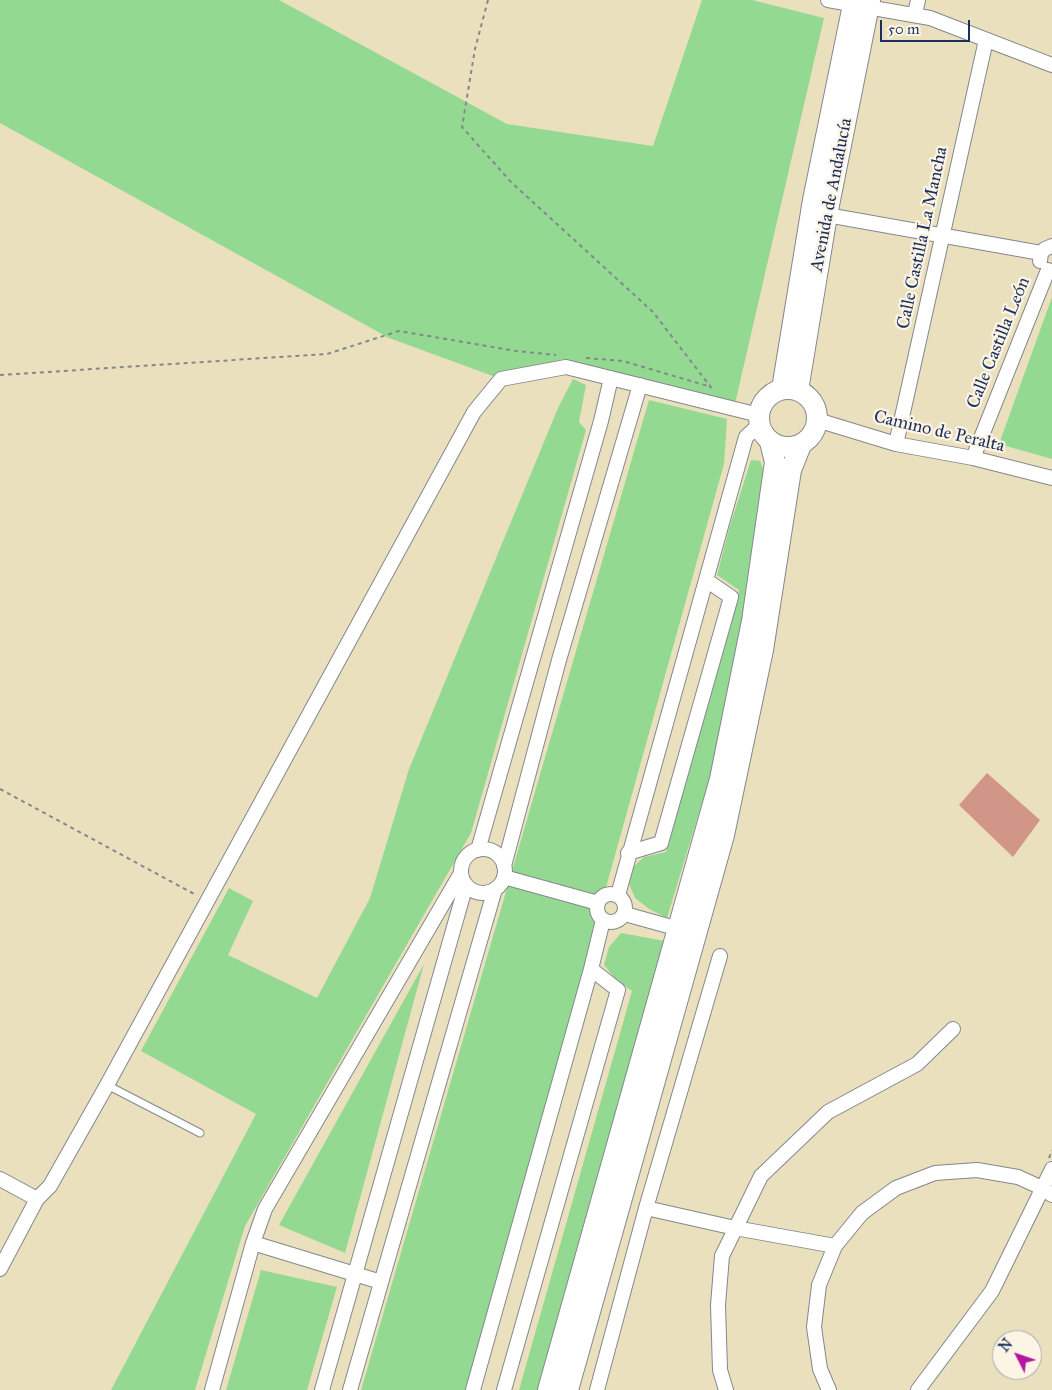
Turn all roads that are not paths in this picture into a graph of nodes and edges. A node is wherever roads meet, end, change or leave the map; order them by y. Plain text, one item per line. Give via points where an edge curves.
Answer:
1 (828, 0) edge
2 (918, 0) edge
3 (861, 3) edge
4 (915, 14) junction
5 (986, 40) junction
6 (1052, 65) edge
7 (827, 215) junction
8 (942, 236) junction
9 (1046, 250) edge
10 (1050, 270) edge
11 (611, 378) junction
12 (640, 385) junction
13 (790, 390) junction
14 (759, 420) junction
15 (817, 420) junction
16 (770, 442) junction
17 (896, 444) junction
18 (801, 445) junction
19 (973, 458) junction
20 (1052, 478) edge
21 (706, 580) junction
22 (478, 850) junction
23 (628, 853) junction
24 (504, 872) junction
25 (464, 879) junction
26 (495, 890) junction
27 (618, 895) junction
28 (598, 904) junction
29 (625, 914) junction
30 (603, 920) junction
31 (678, 929) junction
32 (720, 956) dead end
33 (591, 969) junction
34 (953, 1029) dead end
35 (107, 1085) junction
36 (200, 1133) dead end
37 (1050, 1164) edge
38 (0, 1179) edge
39 (1047, 1191) edge
40 (37, 1200) junction
41 (646, 1208) junction
42 (735, 1228) junction
43 (252, 1243) junction
44 (835, 1246) junction
45 (0, 1269) edge
46 (354, 1273) junction
47 (381, 1282) junction
48 (212, 1390) edge
49 (322, 1390) edge
50 (350, 1390) edge
51 (473, 1390) edge
52 (504, 1390) edge
53 (548, 1390) edge
54 (568, 1390) edge
55 (597, 1390) edge
56 (726, 1390) edge
57 (829, 1390) edge
58 (918, 1390) edge

1 - 3 street
2 - 4 street
3 - 4 street
3 - 7 street, Avenida de Andalucía
3 - 13 street, Avenida de Andalucía via 813,200
4 - 5 street
5 - 6 street
5 - 8 street, Calle Castilla La Mancha
7 - 8 street
7 - 13 street, Avenida de Andalucía
8 - 9 street
8 - 17 street, Calle Castilla La Mancha
9 - 10 street via 1040,262
10 - 19 street, Calle Castilla León
11 - 12 street
11 - 22 street
11 - 35 street via 566,367 501,378 474,412
12 - 14 street
12 - 24 street via 562,650
13 - 14 street via 766,398
13 - 15 street via 812,402
14 - 16 street
14 - 21 street via 746,436
15 - 17 street, Camino de Peralta
15 - 18 street via 815,430
16 - 18 street via 785,448
16 - 31 street via 775,462 752,621 720,779
17 - 19 street, Camino de Peralta
18 - 54 street via 791,470 763,650 724,835
19 - 20 street, Camino de Peralta
21 - 23 street
21 - 23 street via 731,597 661,843
22 - 24 street via 499,856
22 - 25 street via 466,858
23 - 27 street
24 - 26 street
24 - 28 street
25 - 26 street via 476,892
25 - 43 street via 265,1209
25 - 46 street
26 - 47 street
27 - 28 street via 605,895
27 - 29 street via 625,903
28 - 30 street via 598,914
29 - 30 street via 612,923
29 - 31 street
30 - 33 street
31 - 53 street
32 - 41 street
33 - 51 street
33 - 52 street via 618,990
34 - 42 street via 917,1064 828,1112 761,1176
35 - 36 lane
35 - 40 street via 50,1186
37 - 39 street
38 - 40 street
39 - 44 street via 1018,1177 977,1170 935,1173 896,1188 862,1213
39 - 58 street via 992,1291
40 - 45 street
41 - 42 street
41 - 55 street
42 - 44 street
42 - 56 street via 722,1256 718,1305 720,1370
43 - 46 street
43 - 48 street
44 - 57 street via 819,1285 814,1327 820,1370
46 - 47 street
46 - 49 street
47 - 50 street

